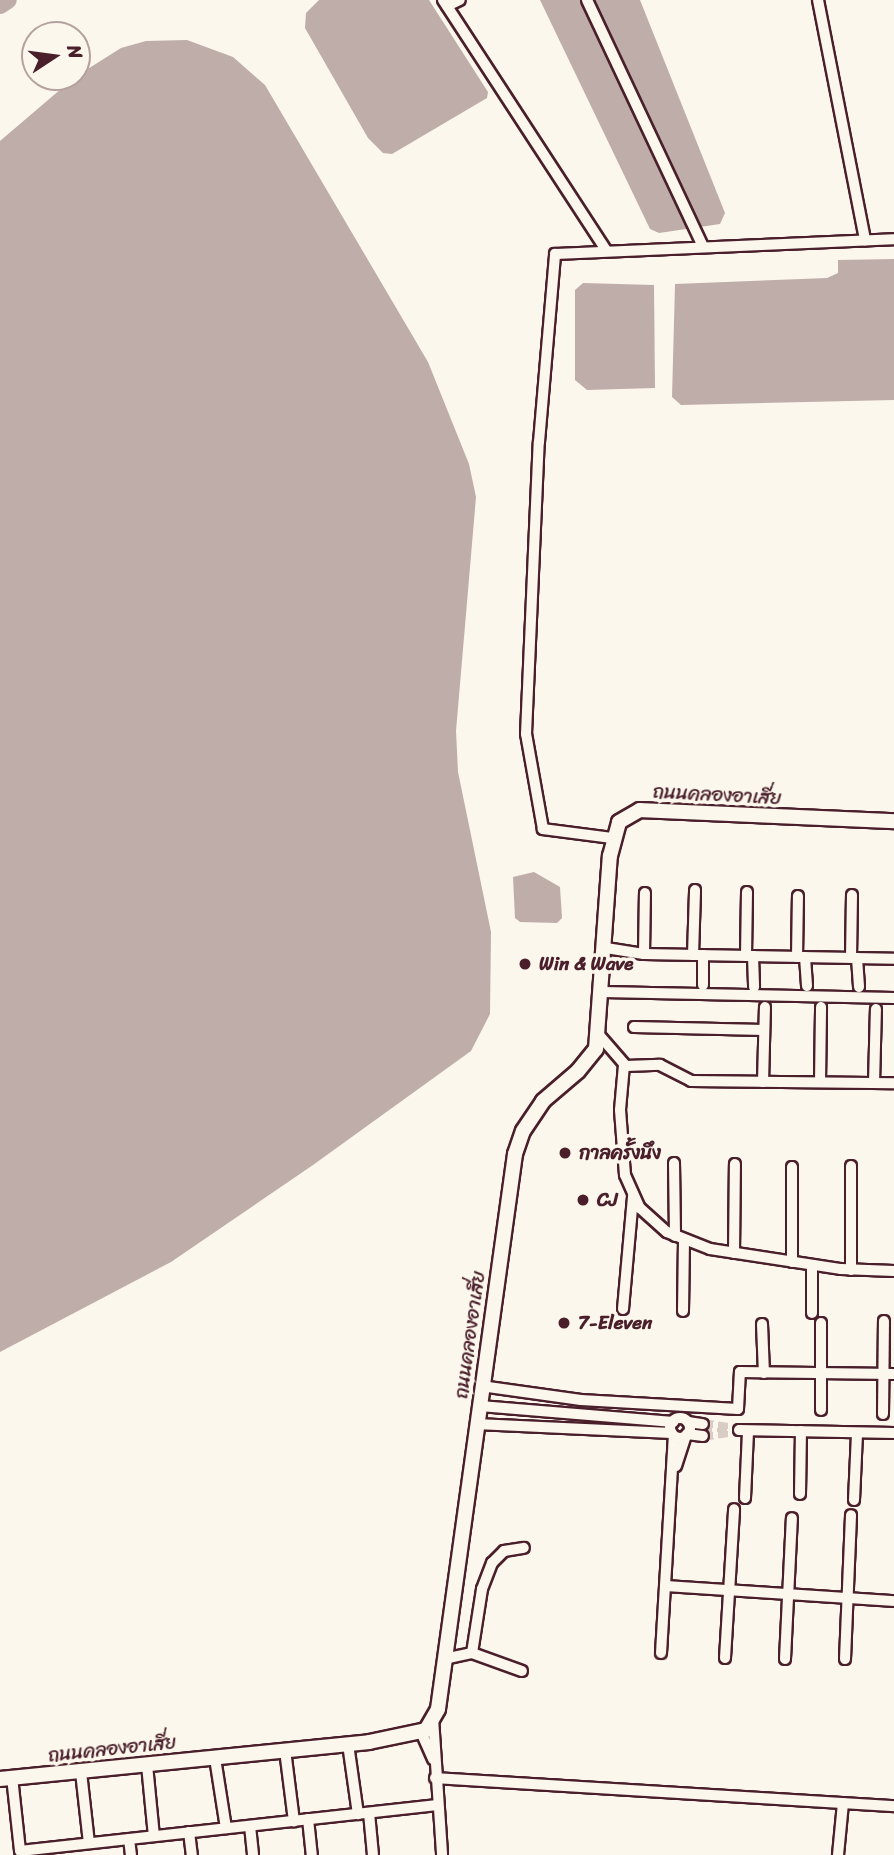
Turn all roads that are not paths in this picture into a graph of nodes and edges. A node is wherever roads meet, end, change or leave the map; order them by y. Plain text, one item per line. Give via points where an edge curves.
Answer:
1 (460, 0) edge
2 (587, 0) edge
3 (818, 0) edge
4 (445, 3) edge
5 (894, 239) edge
6 (865, 240) junction
7 (703, 246) junction
8 (606, 250) junction
9 (894, 821) edge
10 (612, 838) junction
11 (695, 890) dead end
12 (747, 892) dead end
13 (645, 893) dead end
14 (852, 895) dead end
15 (798, 896) dead end
16 (606, 948) junction
17 (644, 954) junction
18 (698, 955) junction
19 (750, 956) junction
20 (801, 957) junction
21 (854, 958) junction
22 (894, 959) edge
23 (703, 985) dead end
24 (807, 986) dead end
25 (754, 987) dead end
26 (859, 987) dead end
27 (603, 992) junction
28 (894, 998) edge
29 (765, 1007) dead end
30 (821, 1007) dead end
31 (876, 1009) dead end
32 (634, 1027) dead end
33 (764, 1030) junction
34 (600, 1036) junction
35 (624, 1065) junction
36 (763, 1082) junction
37 (820, 1082) junction
38 (874, 1083) junction
39 (894, 1083) edge
40 (674, 1163) dead end
41 (735, 1164) dead end
42 (851, 1166) dead end
43 (792, 1167) dead end
44 (633, 1196) junction
45 (680, 1239) junction
46 (734, 1253) junction
47 (792, 1262) junction
48 (812, 1265) junction
49 (851, 1270) junction
50 (894, 1271) edge
51 (623, 1309) dead end
52 (683, 1311) dead end
53 (812, 1313) dead end
54 (884, 1321) dead end
55 (821, 1323) dead end
56 (762, 1324) dead end
57 (764, 1373) junction
58 (821, 1373) junction
59 (889, 1374) edge
60 (481, 1386) junction
61 (480, 1406) junction
62 (821, 1410) dead end
63 (883, 1414) dead end
64 (476, 1423) junction
65 (703, 1424) tunnel mouth
66 (802, 1431) junction
67 (679, 1432) junction
68 (857, 1433) junction
69 (894, 1433) edge
70 (704, 1436) tunnel mouth
71 (800, 1494) dead end
72 (745, 1497) dead end
73 (854, 1500) dead end
74 (734, 1509) dead end
75 (851, 1515) dead end
76 (792, 1518) dead end
77 (524, 1548) dead end
78 (667, 1586) junction
79 (731, 1590) junction
80 (790, 1594) junction
81 (849, 1598) junction
82 (894, 1601) edge
83 (472, 1653) junction
84 (661, 1653) dead end
85 (725, 1658) dead end
86 (444, 1659) junction
87 (785, 1659) dead end
88 (845, 1659) dead end
89 (522, 1671) dead end
90 (433, 1718) junction
91 (421, 1732) junction
92 (348, 1744) junction
93 (285, 1750) junction
94 (215, 1758) junction
95 (433, 1759) junction
96 (147, 1765) junction
97 (81, 1772) junction
98 (6, 1778) edge
99 (435, 1778) junction
100 (843, 1803) junction
101 (437, 1805) junction
102 (894, 1806) edge
103 (364, 1813) junction
104 (308, 1819) junction
105 (294, 1821) junction
106 (250, 1826) junction
107 (226, 1828) junction
108 (189, 1832) junction
109 (154, 1836) junction
110 (129, 1839) junction
111 (89, 1843) junction
112 (67, 1850) edge
113 (131, 1855) edge
114 (192, 1855) edge
115 (253, 1855) edge
116 (312, 1855) edge
117 (373, 1855) edge
118 (442, 1855) edge
119 (838, 1855) edge

1 - 4 street
2 - 7 street
3 - 6 street
4 - 8 street
5 - 6 street
6 - 7 street
7 - 8 street
8 - 10 street via 562,251 552,261 525,718 543,829
9 - 10 street, ถนนคลองอาเสี่ย via 640,810 624,816
10 - 16 street, ถนนคลองอาเสี่ย
11 - 18 street
12 - 19 street
13 - 17 street
14 - 21 street
15 - 20 street
16 - 17 street
16 - 27 street, ถนนคลองอาเสี่ย
17 - 18 street
18 - 19 street
18 - 23 street
19 - 20 street
19 - 25 street
20 - 21 street
20 - 24 street
21 - 22 street
21 - 26 street
27 - 28 street
27 - 34 street, ถนนคลองอาเสี่ย
29 - 33 street
30 - 37 street
31 - 38 street
32 - 33 street
33 - 36 street
34 - 35 street
34 - 60 street, ถนนคลองอาเสี่ย via 590,1059 531,1117 515,1154
35 - 36 street via 660,1065 691,1081
35 - 44 street via 620,1135
36 - 37 street
37 - 38 street
38 - 39 street
40 - 45 street
41 - 46 street
42 - 49 street
43 - 47 street
44 - 45 street via 652,1219
44 - 51 street
45 - 46 street
45 - 52 street
46 - 47 street
47 - 48 street
48 - 49 street
48 - 53 street
49 - 50 street
54 - 59 street
55 - 58 street
56 - 57 street
57 - 58 street
57 - 60 street via 740,1372 738,1409 581,1400
58 - 59 street
58 - 62 street
59 - 63 street
60 - 61 street, ถนนคลองอาเสี่ย
61 - 64 street, ถนนคลองอาเสี่ย
61 - 67 street
64 - 67 street
64 - 86 street, ถนนคลองอาเสี่ย
65 - 67 street via 682,1418
66 - 68 street
66 - 71 street
66 - 72 street via 743,1431
67 - 70 street
67 - 78 street
68 - 69 street
68 - 73 street
74 - 79 street
75 - 81 street
76 - 80 street
77 - 83 street via 505,1551 492,1563 482,1589
78 - 79 street
78 - 84 street
79 - 80 street
79 - 85 street
80 - 81 street
80 - 87 street
81 - 82 street
81 - 88 street
83 - 86 street
83 - 89 street
86 - 90 street, ถนนคลองอาเสี่ย
90 - 91 street
90 - 95 street via 438,1746
91 - 92 street, ถนนคลองอาเสี่ย
91 - 95 street
92 - 93 street, ถนนคลองอาเสี่ย
92 - 103 street
93 - 94 street, ถนนคลองอาเสี่ย
93 - 105 street
94 - 96 street, ถนนคลองอาเสี่ย
94 - 107 street
95 - 99 street
96 - 97 street, ถนนคลองอาเสี่ย
96 - 109 street
97 - 98 street, ถนนคลองอาเสี่ย
97 - 111 street
98 - 112 street via 20,1851
99 - 100 street
99 - 101 street
100 - 102 street
100 - 119 street
101 - 103 street
101 - 118 street
103 - 104 street
103 - 117 street
104 - 105 street
104 - 116 street
105 - 106 street
106 - 107 street
106 - 115 street
107 - 108 street
108 - 109 street
108 - 114 street
109 - 110 street
110 - 111 street
110 - 113 street
111 - 112 street

